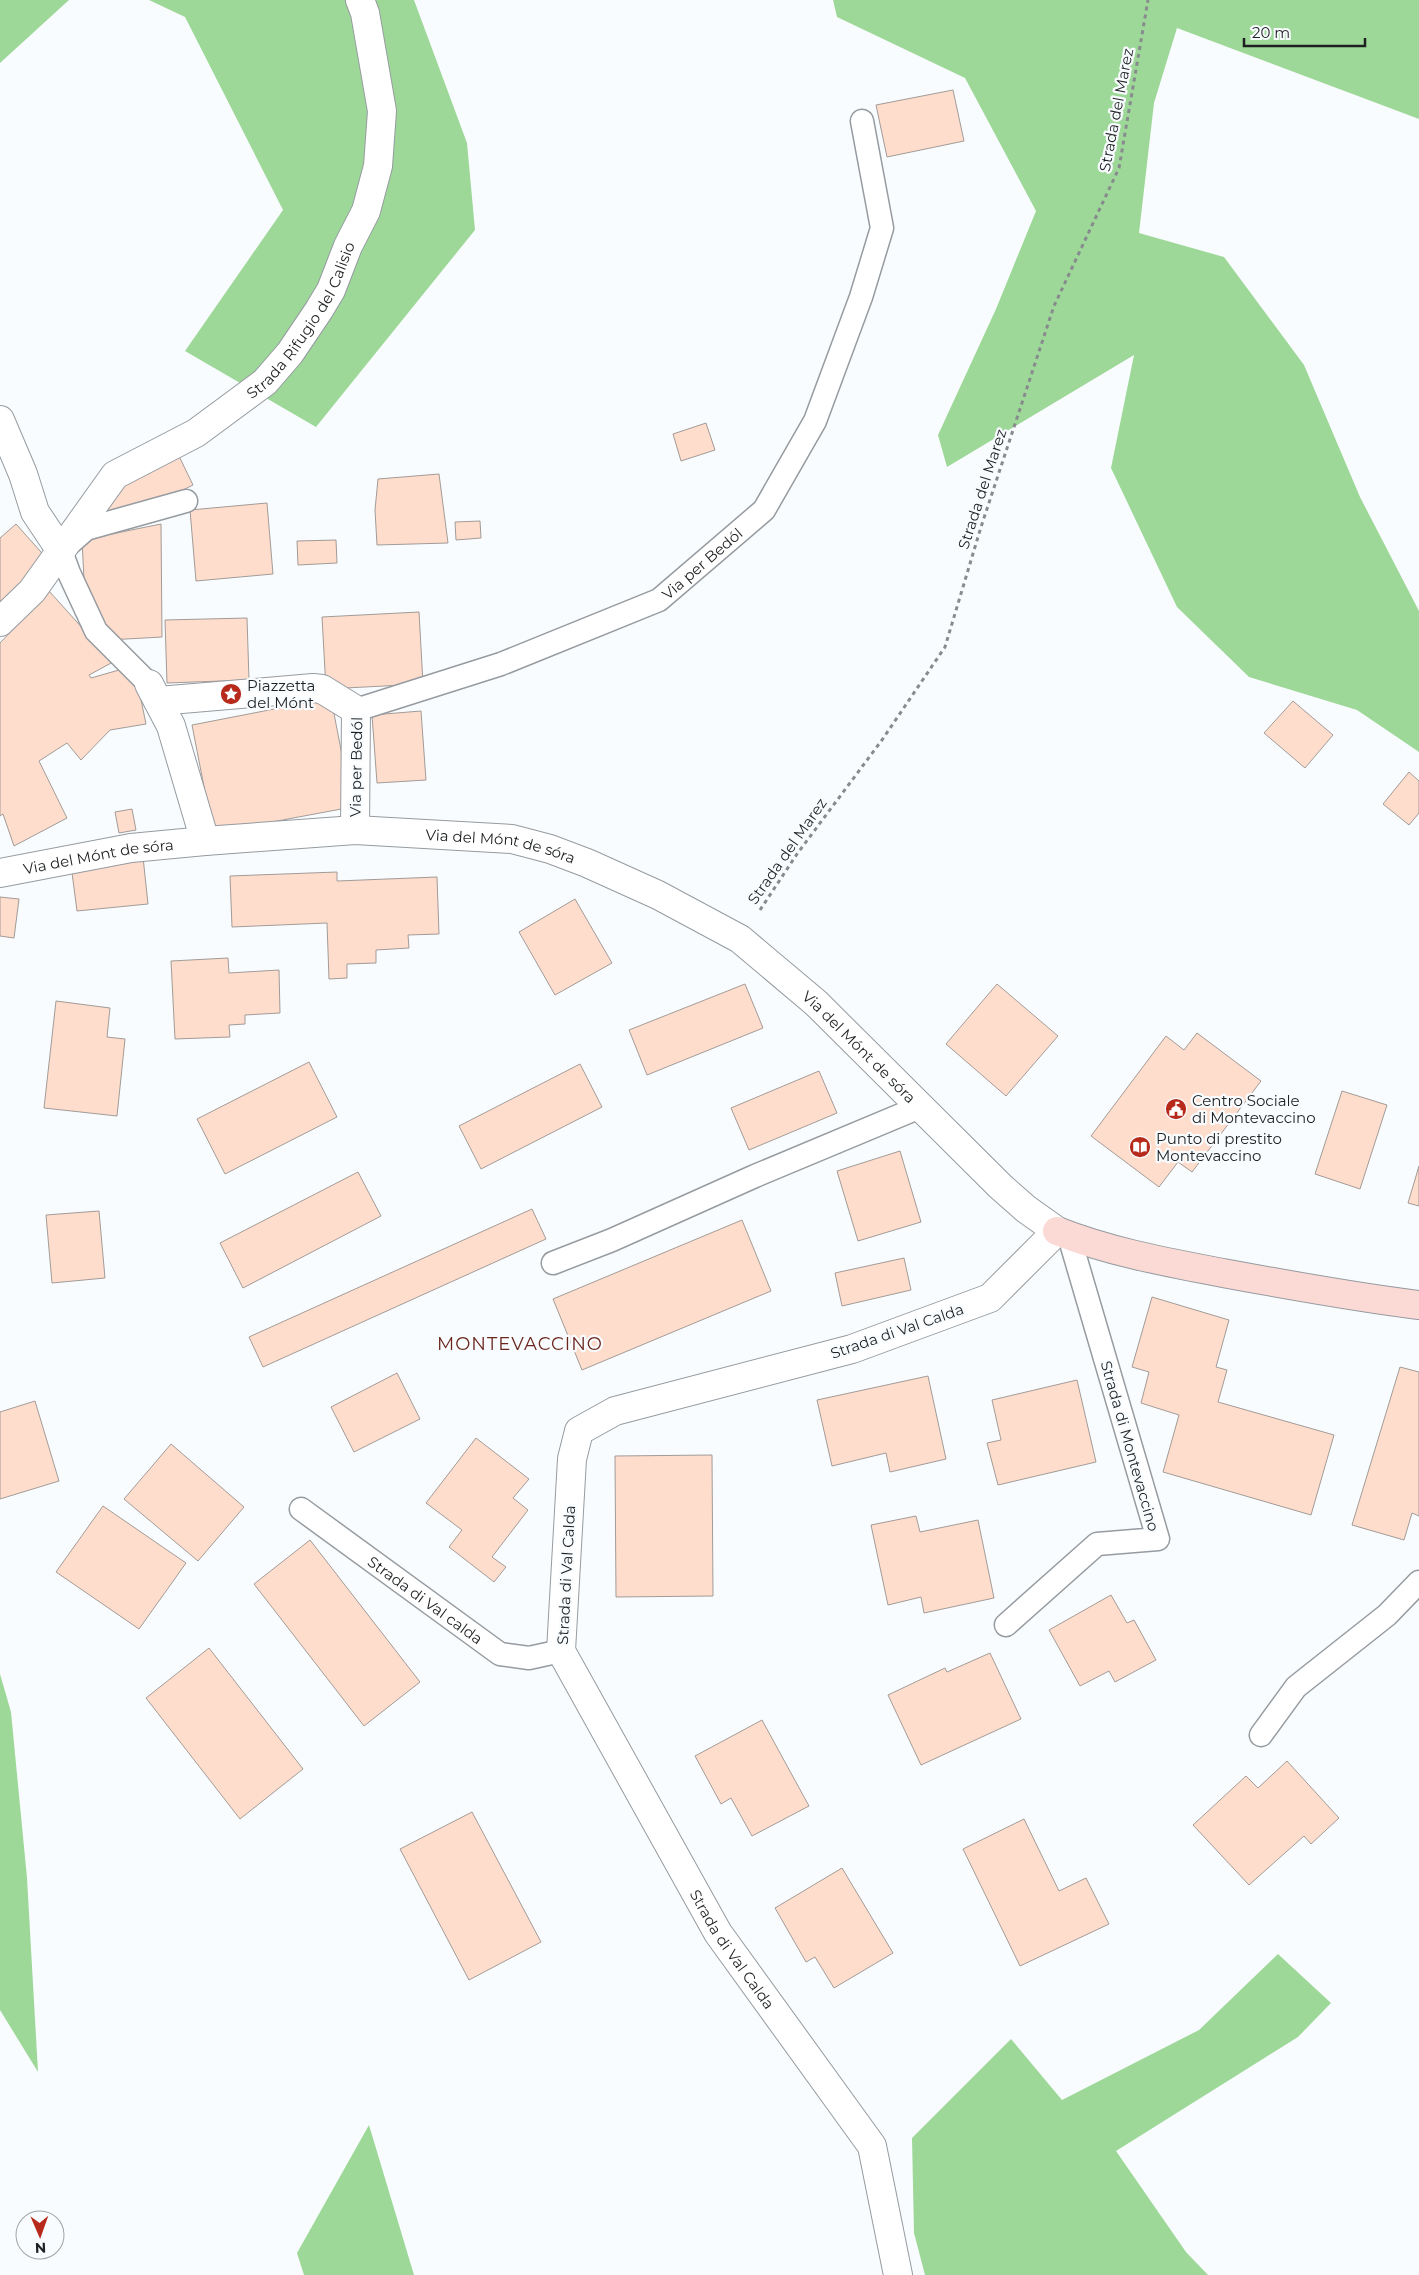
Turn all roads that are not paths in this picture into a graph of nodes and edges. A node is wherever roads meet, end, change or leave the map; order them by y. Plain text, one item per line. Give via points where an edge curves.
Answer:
1 (360, 0) edge
2 (862, 121) dead end
3 (0, 420) edge
4 (186, 501) dead end
5 (61, 551) junction
6 (0, 622) edge
7 (153, 693) junction
8 (356, 710) junction
9 (354, 830) junction
10 (205, 840) junction
11 (0, 873) edge
12 (920, 1107) junction
13 (1063, 1233) junction
14 (553, 1263) dead end
15 (1419, 1305) edge
16 (301, 1509) dead end
17 (1419, 1582) edge
18 (1006, 1625) dead end
19 (561, 1651) junction
20 (1260, 1735) dead end
21 (898, 2275) edge

1 - 5 street, Strada Rifugio del Calisio via 382,111 378,166 366,211 331,290 290,353 265,382 196,433 115,474
2 - 8 lane, Via per Bedól via 882,228 861,297 814,420 764,510 659,600 501,664
3 - 5 street via 35,512
4 - 5 lane via 86,529
5 - 6 street via 32,591
5 - 7 lane via 96,631
7 - 8 street via 313,688 322,689
7 - 10 street via 171,726
8 - 9 street, Via per Bedól
9 - 10 street, Via del Mónt de sóra
9 - 12 street, Via del Mónt de sóra via 512,839 587,863 658,895 740,939 816,1003
10 - 11 street, Via del Mónt de sóra via 131,848
12 - 13 street, Via del Mónt de sóra via 1026,1209
12 - 14 lane, Via del Mónt de sóra
13 - 15 street via 1141,1258 1339,1295
13 - 18 lane, Strada di Montevaccino via 1158,1540 1097,1544
13 - 19 street, Strada di Val Calda via 990,1298 852,1350 615,1412 579,1431 572,1459
16 - 19 lane, Strada di Val calda via 500,1654 529,1658
17 - 20 lane via 1386,1615 1296,1687
19 - 21 street, Strada di Val Calda via 718,1933 872,2146

